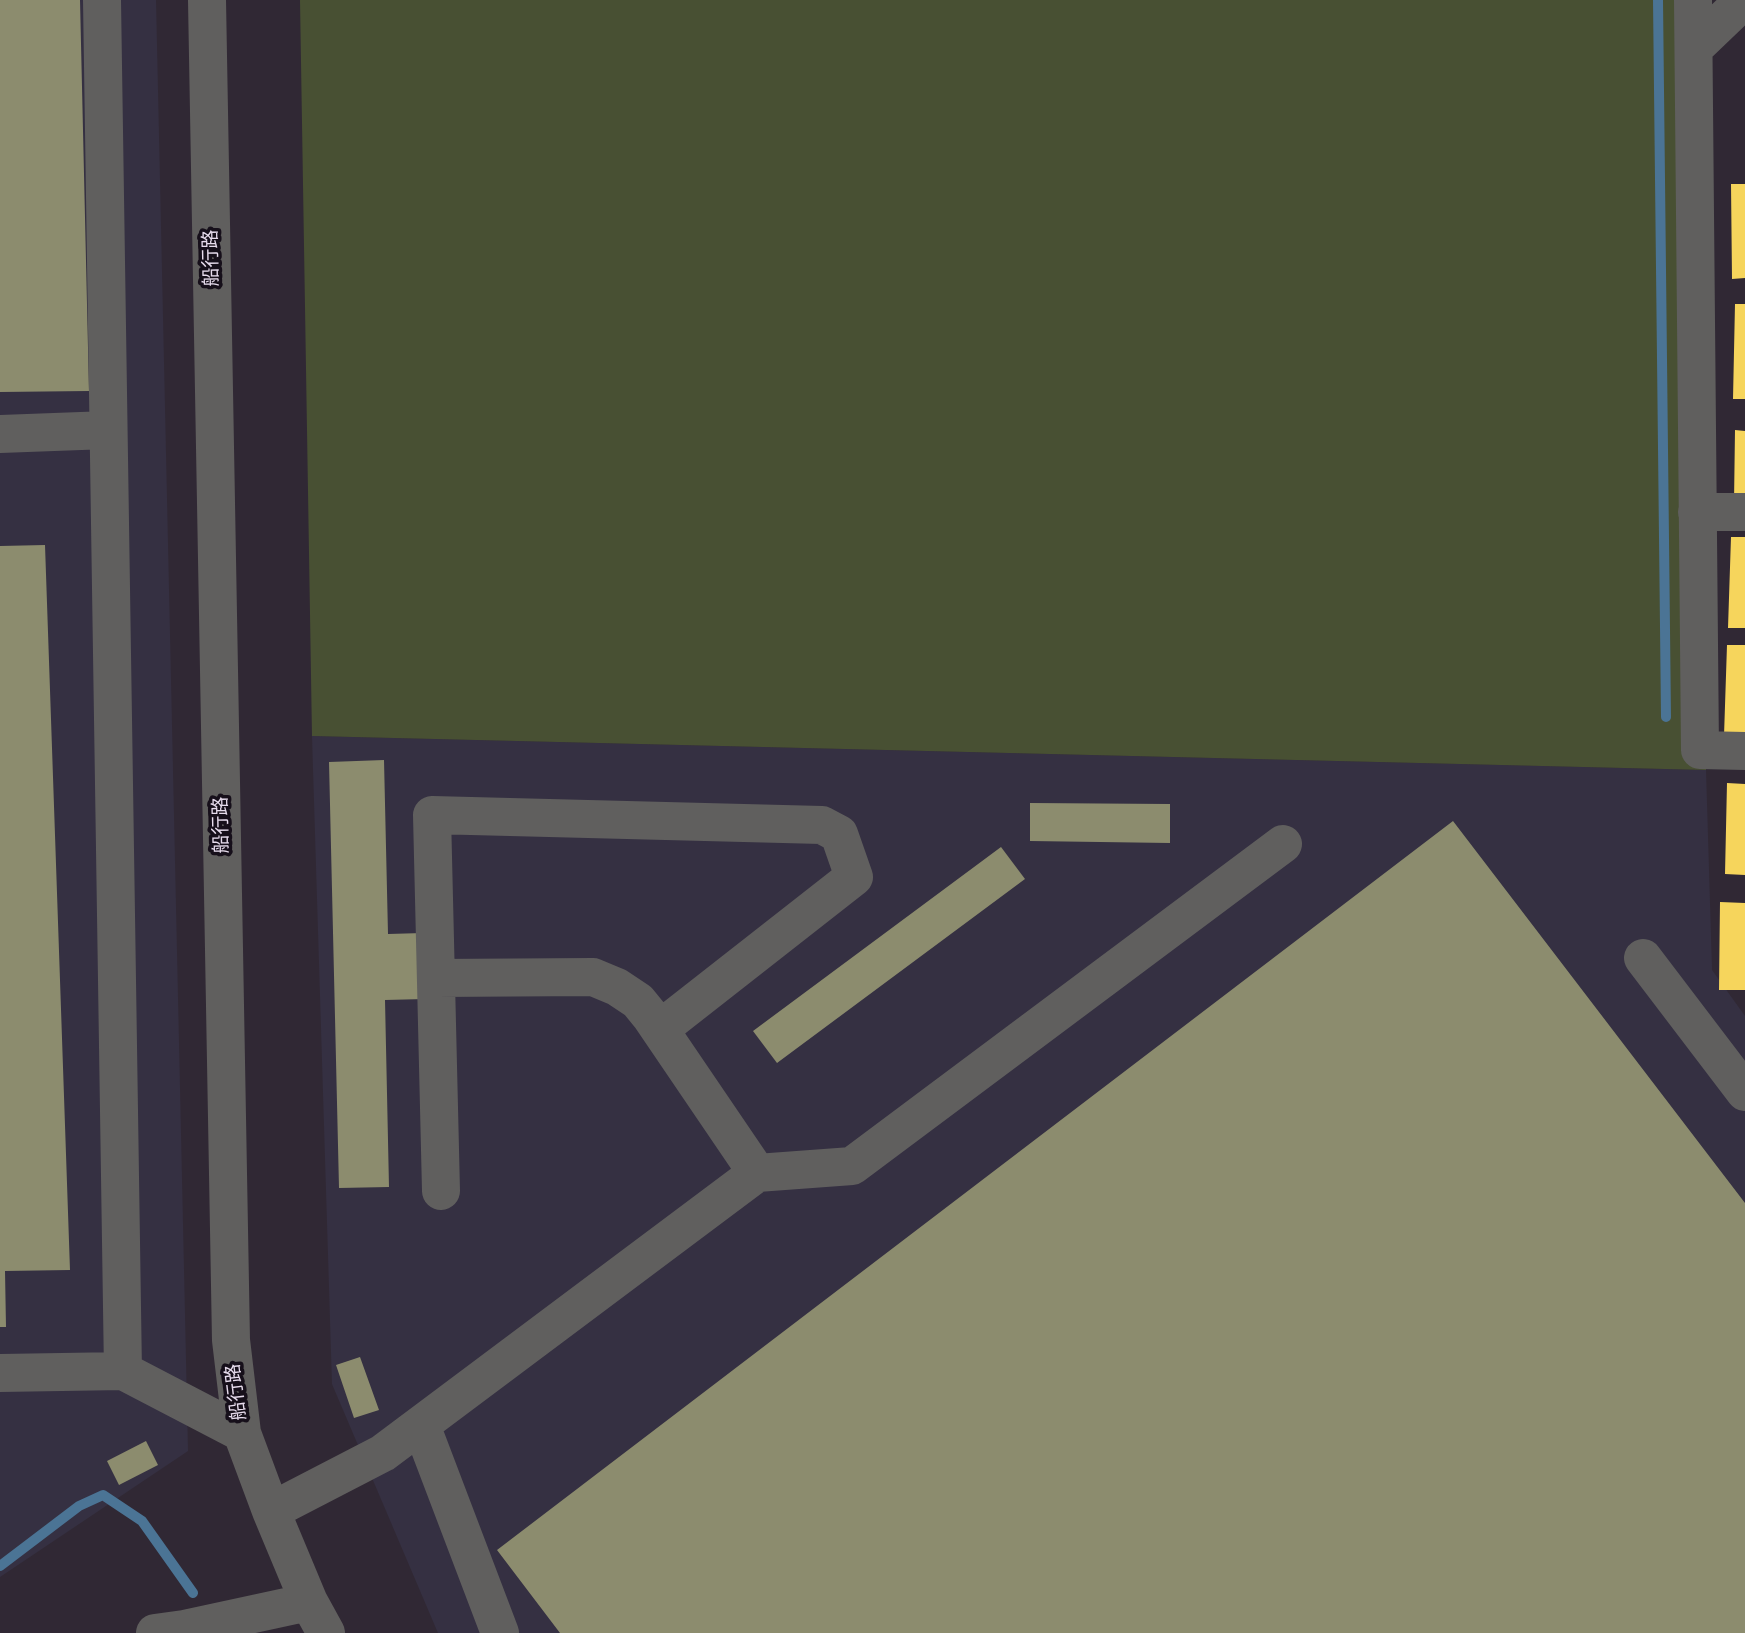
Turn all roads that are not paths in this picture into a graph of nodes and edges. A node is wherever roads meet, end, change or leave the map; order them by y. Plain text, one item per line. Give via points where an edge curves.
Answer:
1 (102, 0) edge
2 (207, 0) edge
3 (1693, 0) edge
4 (1744, 0) edge
5 (1694, 48) junction
6 (108, 430) junction
7 (0, 434) edge
8 (1697, 512) junction
9 (1745, 512) edge
10 (1745, 751) edge
11 (1283, 844) dead end
12 (1643, 958) dead end
13 (436, 978) junction
14 (660, 1029) junction
15 (1745, 1092) edge
16 (757, 1173) junction
17 (441, 1191) dead end
18 (123, 1371) junction
19 (0, 1373) edge
20 (421, 1424) junction
21 (242, 1433) junction
22 (271, 1511) junction
23 (317, 1618) edge
24 (155, 1633) edge
25 (500, 1633) edge

1 - 6 street
2 - 21 street, 船行路 via 231,1326
3 - 5 street
4 - 5 street
5 - 8 street
6 - 7 street
6 - 18 street
8 - 9 street
8 - 10 street via 1700,750
11 - 16 street via 852,1166
12 - 15 street
13 - 14 street via 593,977 638,1001
13 - 14 street via 432,815 822,825 839,834 854,877
13 - 17 street
14 - 16 street
16 - 20 street
18 - 19 street
18 - 21 street
20 - 22 street via 383,1454
20 - 25 street
21 - 22 street, 船行路
22 - 23 street, 船行路
23 - 24 street

